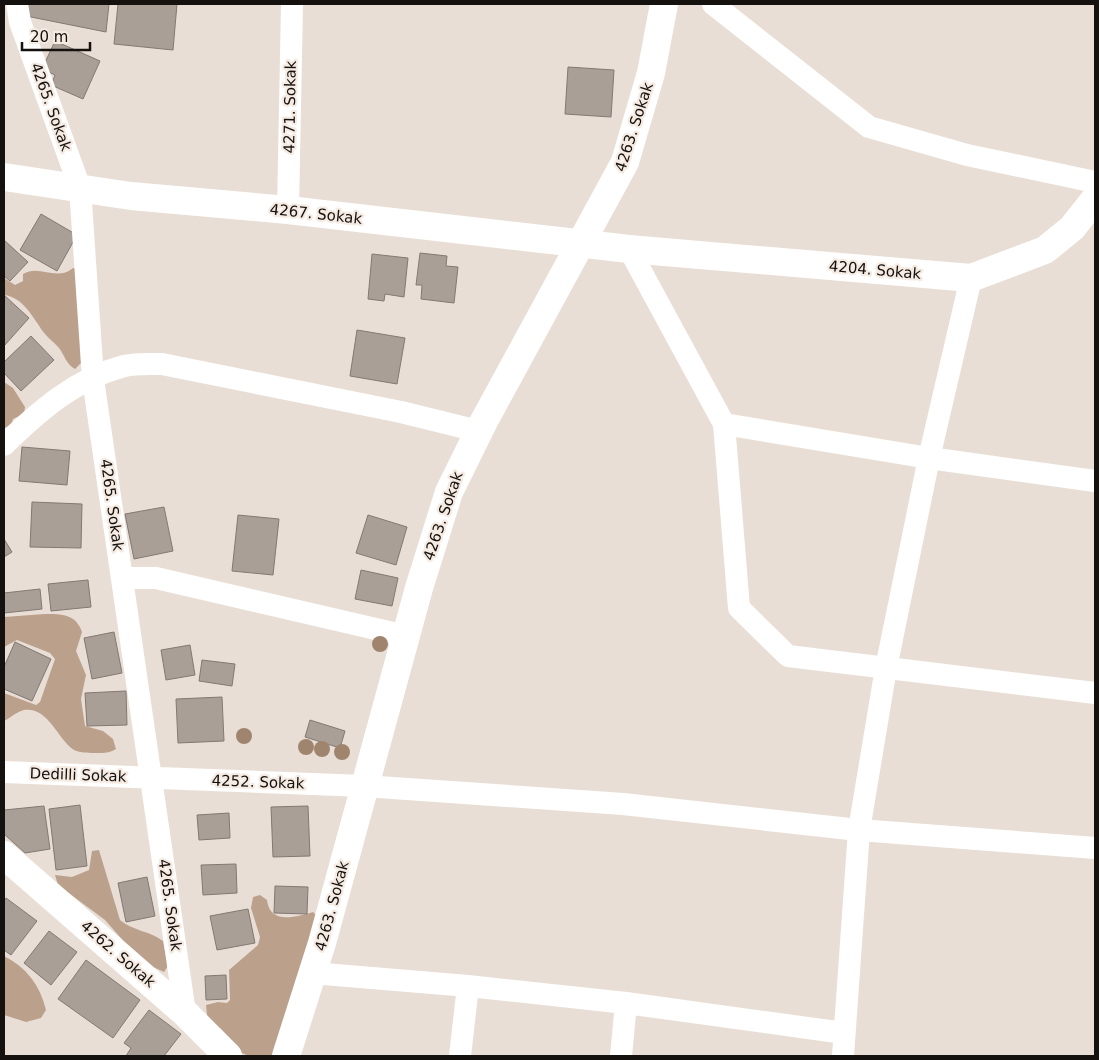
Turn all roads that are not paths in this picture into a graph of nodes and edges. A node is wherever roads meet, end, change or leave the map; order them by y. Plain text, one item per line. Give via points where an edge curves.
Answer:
1 (16, 4) edge
2 (292, 4) edge
3 (664, 4) edge
4 (712, 4) edge
5 (4, 176) edge
6 (1095, 182) edge
7 (80, 188) junction
8 (1095, 199) edge
9 (288, 210) junction
10 (582, 243) junction
11 (629, 249) junction
12 (971, 278) junction
13 (93, 378) junction
14 (724, 424) junction
15 (478, 431) junction
16 (4, 444) edge
17 (929, 458) junction
18 (1095, 481) edge
19 (122, 578) junction
20 (406, 636) junction
21 (886, 668) junction
22 (1095, 693) edge
23 (4, 772) edge
24 (151, 778) junction
25 (364, 786) junction
26 (859, 830) junction
27 (1095, 848) edge
28 (4, 855) edge
29 (312, 973) junction
30 (468, 986) junction
31 (626, 1003) junction
32 (185, 1013) junction
33 (844, 1034) junction
34 (228, 1056) edge
35 (286, 1056) edge
36 (460, 1056) edge
37 (621, 1056) edge
38 (843, 1056) edge

1 - 7 street, 4265. Sokak
2 - 9 street, 4271. Sokak
3 - 10 street, 4263. Sokak via 651,73 632,142 615,182
4 - 6 street via 869,127 967,155
5 - 7 street, 4267. Sokak
7 - 9 street, 4267. Sokak
7 - 13 street, 4265. Sokak
8 - 12 street, 4204. Sokak via 1072,228 1045,250
9 - 10 street, 4267. Sokak
10 - 11 street, 4267. Sokak
10 - 15 street, 4263. Sokak
11 - 12 street, 4204. Sokak
11 - 14 street
12 - 17 street
13 - 15 street via 125,365 162,364 401,412
13 - 16 street via 38,411
13 - 19 street, 4265. Sokak
14 - 17 street
14 - 21 street via 739,608 788,656
15 - 20 street, 4263. Sokak via 449,492
17 - 18 street
17 - 21 street
19 - 20 street via 156,578
19 - 24 street, 4265. Sokak
20 - 25 street, 4263. Sokak
21 - 22 street
21 - 26 street
23 - 24 street, Dedilli Sokak
24 - 25 street, 4252. Sokak
24 - 32 street, 4265. Sokak
25 - 26 street, 4252. Sokak via 623,804
25 - 29 street, 4263. Sokak
26 - 27 street, 4252. Sokak
26 - 33 street
28 - 32 street, 4262. Sokak
29 - 30 street
29 - 35 street, 4263. Sokak
30 - 31 street
30 - 36 street
31 - 33 street
31 - 37 street
32 - 34 street, 4262. Sokak
33 - 38 street

